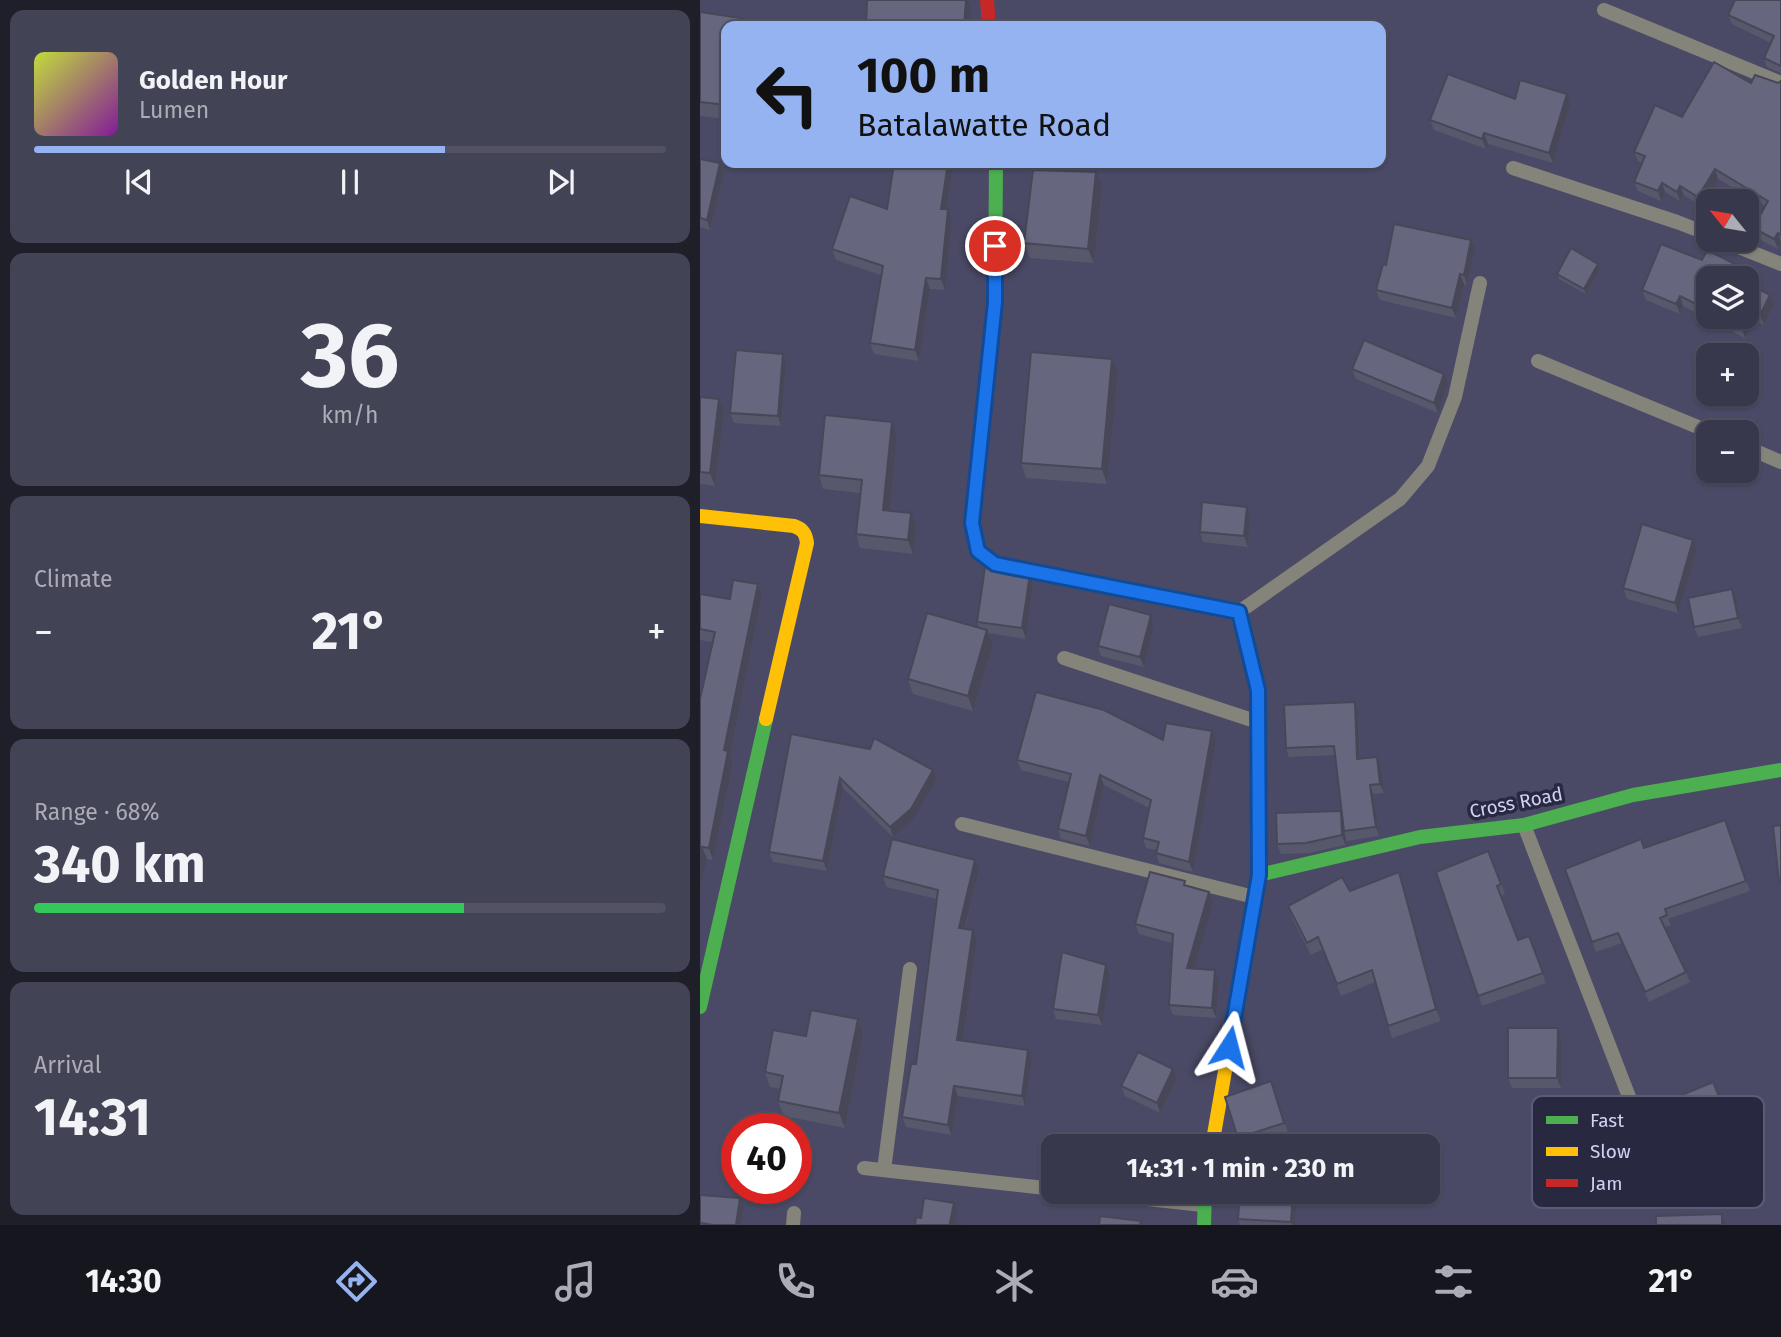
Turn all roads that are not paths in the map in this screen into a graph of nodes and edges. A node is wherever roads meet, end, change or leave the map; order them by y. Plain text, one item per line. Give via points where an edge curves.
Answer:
1 (987, 0) edge
2 (1604, 10) dead end
3 (989, 21) edge
4 (1781, 83) edge
5 (996, 168) edge
6 (1513, 169) dead end
7 (1696, 229) edge
8 (1751, 252) edge
9 (1781, 264) edge
10 (1480, 283) dead end
11 (1538, 361) dead end
12 (1696, 426) edge
13 (1759, 453) edge
14 (1781, 462) edge
15 (700, 516) edge
16 (1239, 612) junction
17 (1064, 658) dead end
18 (1258, 722) junction
19 (1781, 770) edge
20 (962, 824) dead end
21 (1524, 824) junction
22 (1259, 875) junction
23 (1254, 897) junction
24 (910, 969) dead end
25 (700, 1007) edge
26 (1629, 1096) edge
27 (1214, 1134) edge
28 (864, 1168) dead end
29 (884, 1170) junction
30 (1041, 1188) edge
31 (1204, 1204) edge
32 (1204, 1225) edge

1 - 3 street
2 - 4 street
5 - 16 street via 995,302 972,523 978,551 995,564
6 - 7 street
8 - 9 street
10 - 16 street via 1455,397 1428,466 1400,499
11 - 12 street
13 - 14 street
15 - 25 street via 794,526 802,529 807,543
16 - 18 street via 1258,690
17 - 18 street
18 - 22 street
19 - 21 street, Cross Road via 1633,795
20 - 23 street
21 - 22 street, Cross Road via 1420,837
21 - 26 street
22 - 23 street
23 - 27 street
24 - 29 street
28 - 29 street
29 - 30 street
31 - 32 street

